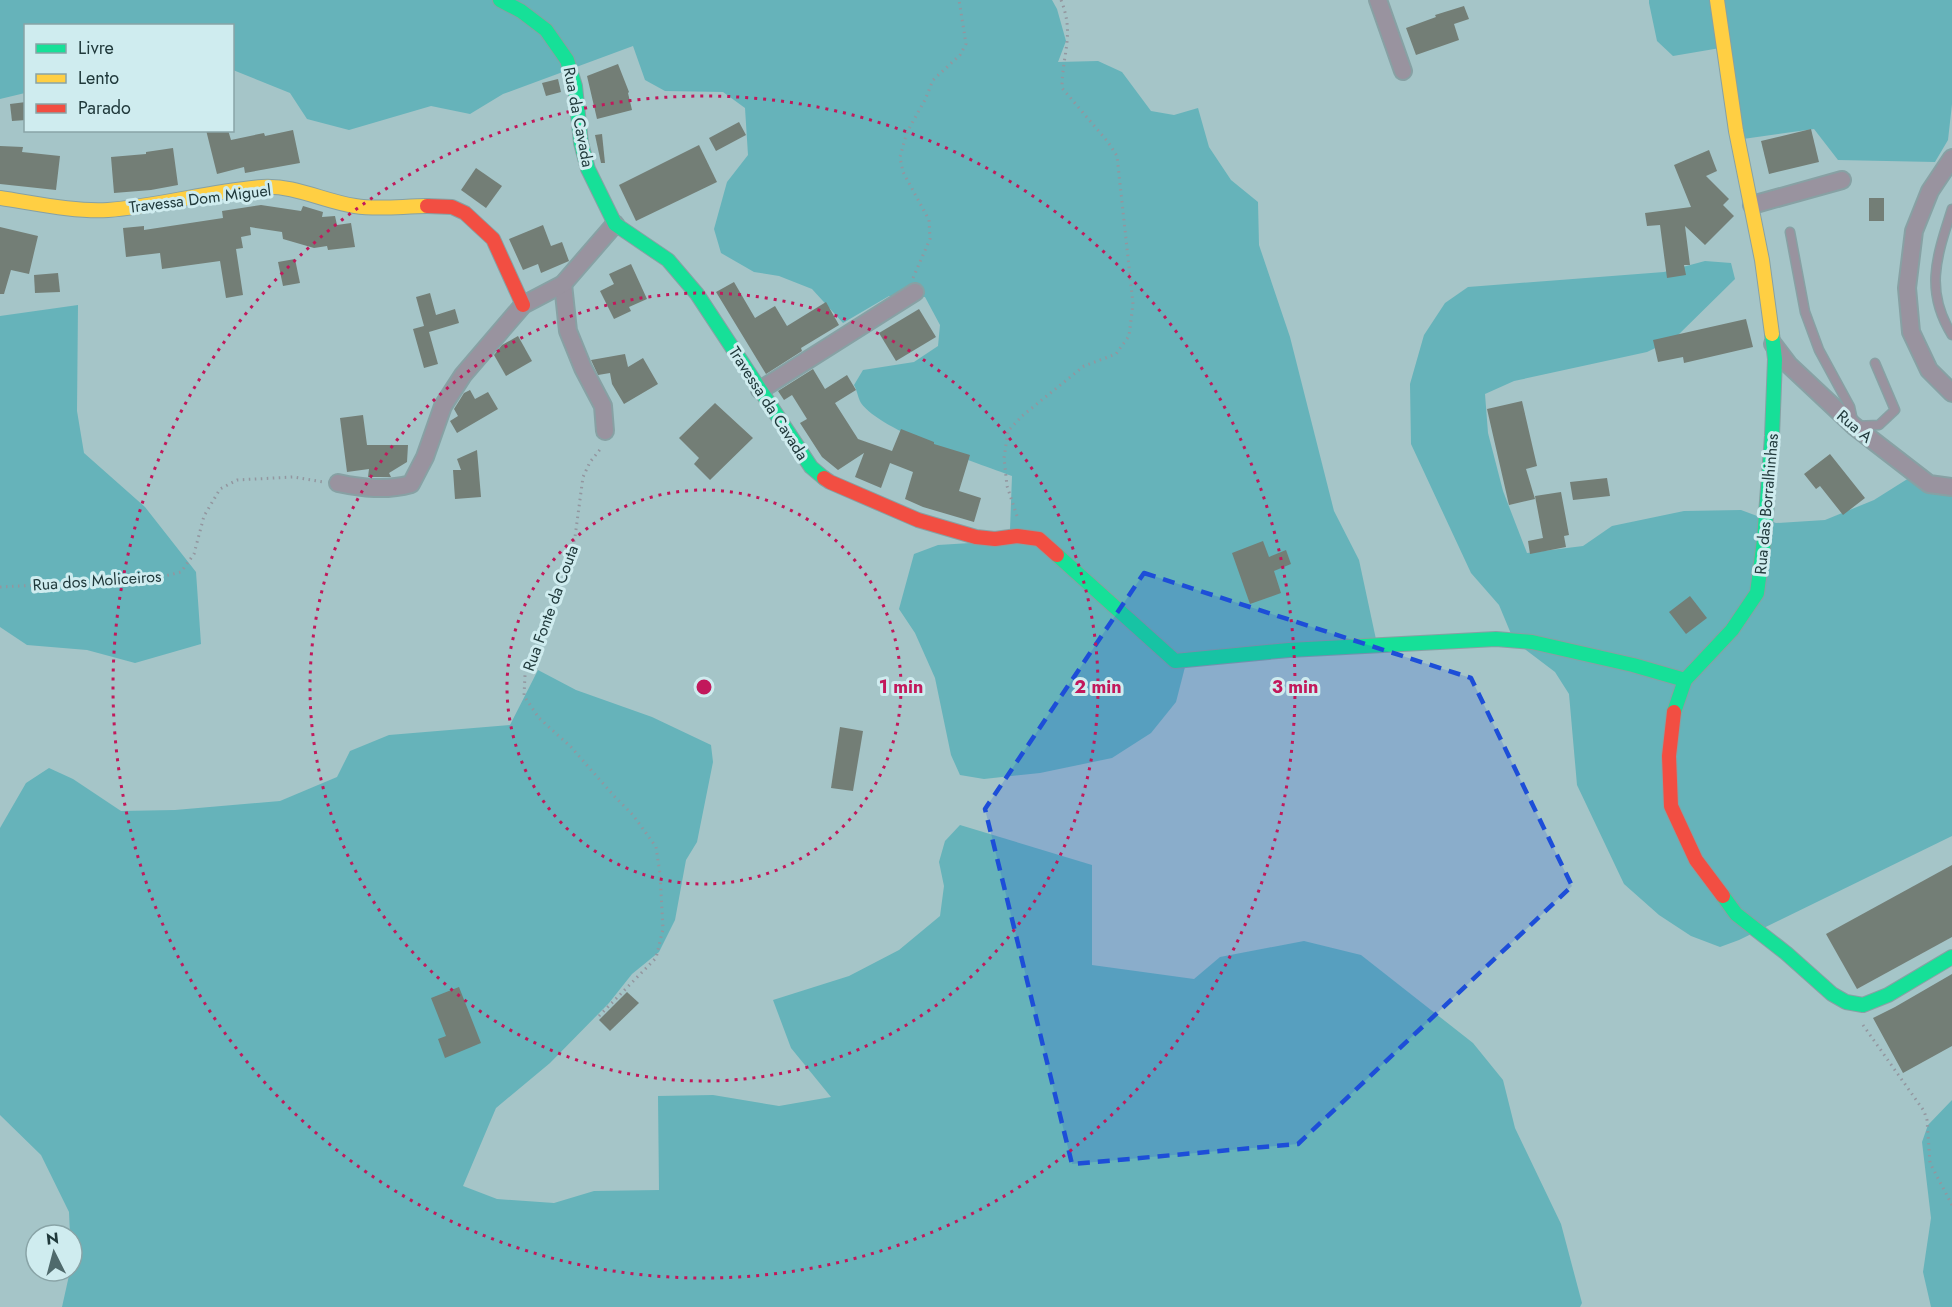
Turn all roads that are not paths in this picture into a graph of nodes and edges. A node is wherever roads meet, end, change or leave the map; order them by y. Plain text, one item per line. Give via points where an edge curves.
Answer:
1 (500, 0) edge
2 (1378, 0) edge
3 (1717, 0) edge
4 (1403, 71) dead end
5 (1951, 162) edge
6 (1842, 180) dead end
7 (0, 198) edge
8 (1752, 205) junction
9 (1952, 209) edge
10 (615, 224) junction
11 (1790, 232) dead end
12 (563, 284) junction
13 (915, 292) road end
14 (523, 305) junction
15 (1952, 335) edge
16 (1773, 344) junction
17 (1875, 363) dead end
18 (760, 390) junction
19 (1952, 393) edge
20 (1854, 426) junction
21 (605, 431) road end
22 (338, 483) road end
23 (1952, 487) edge
24 (1685, 680) junction
25 (1952, 957) edge

1 - 10 street, Rua da Cavada via 546,30 567,60 576,86 581,143 588,169
2 - 4 street
3 - 8 street, Rua das Borralhinhas via 1736,131
5 - 19 street via 1930,191 1914,231 1907,288 1911,332 1929,369
6 - 8 street
7 - 14 street, Travessa Dom Miguel via 106,210 263,187 291,188 353,206 452,207 465,213 494,239
8 - 16 street, Rua das Borralhinhas
9 - 15 lane via 1937,256 1934,290
10 - 12 street
10 - 18 street, Travessa da Cavada via 668,260 697,294
11 - 20 lane via 1805,312 1819,350 1850,407
12 - 14 street
12 - 21 street via 568,331 603,406
13 - 18 street
14 - 22 street via 463,375 443,406 425,458 411,484 395,489
16 - 20 street, Rua A via 1789,365
16 - 24 street, Rua das Borralhinhas via 1772,436 1757,593 1732,630
17 - 20 lane via 1895,410 1879,425
18 - 24 street, Travessa da Cavada via 811,467 830,482 918,520 976,537 1039,539 1175,661 1289,650 1496,639 1532,642
20 - 23 street, Rua A via 1929,484
24 - 25 street, Rua das Borralhinhas via 1674,712 1668,756 1671,806 1696,860 1736,914 1846,1002 1863,1005 1888,995

